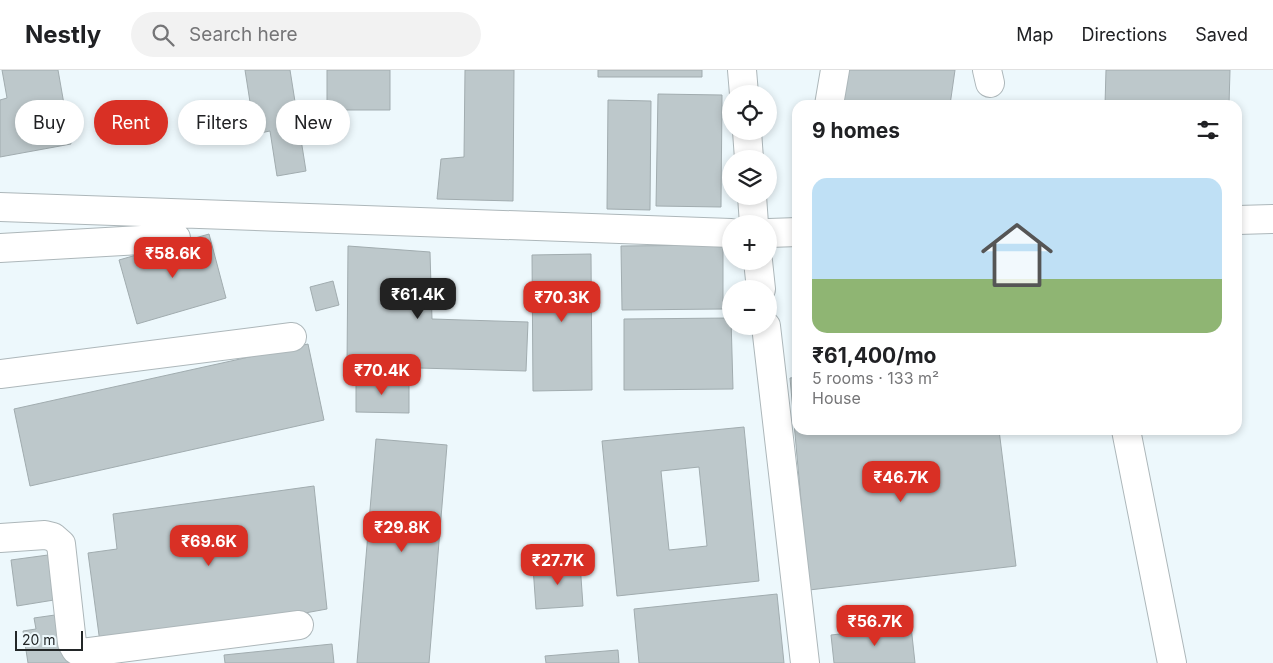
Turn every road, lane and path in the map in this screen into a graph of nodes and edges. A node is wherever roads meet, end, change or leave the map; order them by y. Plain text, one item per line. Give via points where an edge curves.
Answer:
1 (742, 70) edge
2 (835, 70) edge
3 (743, 85) edge
4 (830, 100) edge
5 (0, 207) edge
6 (52, 209) junction
7 (1273, 219) edge
8 (1242, 220) edge
9 (792, 232) edge
10 (722, 233) edge
11 (777, 233) edge
12 (176, 238) dead end
13 (54, 245) junction
14 (0, 248) edge
15 (767, 335) edge
16 (292, 338) dead end
17 (0, 374) edge
18 (1127, 435) edge
19 (0, 538) edge
20 (299, 625) dead end
21 (805, 663) edge
22 (1172, 663) edge

1 - 3 lane
2 - 4 lane
5 - 6 lane
6 - 10 lane
6 - 13 lane
7 - 8 lane
9 - 11 lane
12 - 13 lane
13 - 14 lane
15 - 21 lane
16 - 17 lane
18 - 22 lane
19 - 20 lane via 45,535 61,544 72,643 82,653

